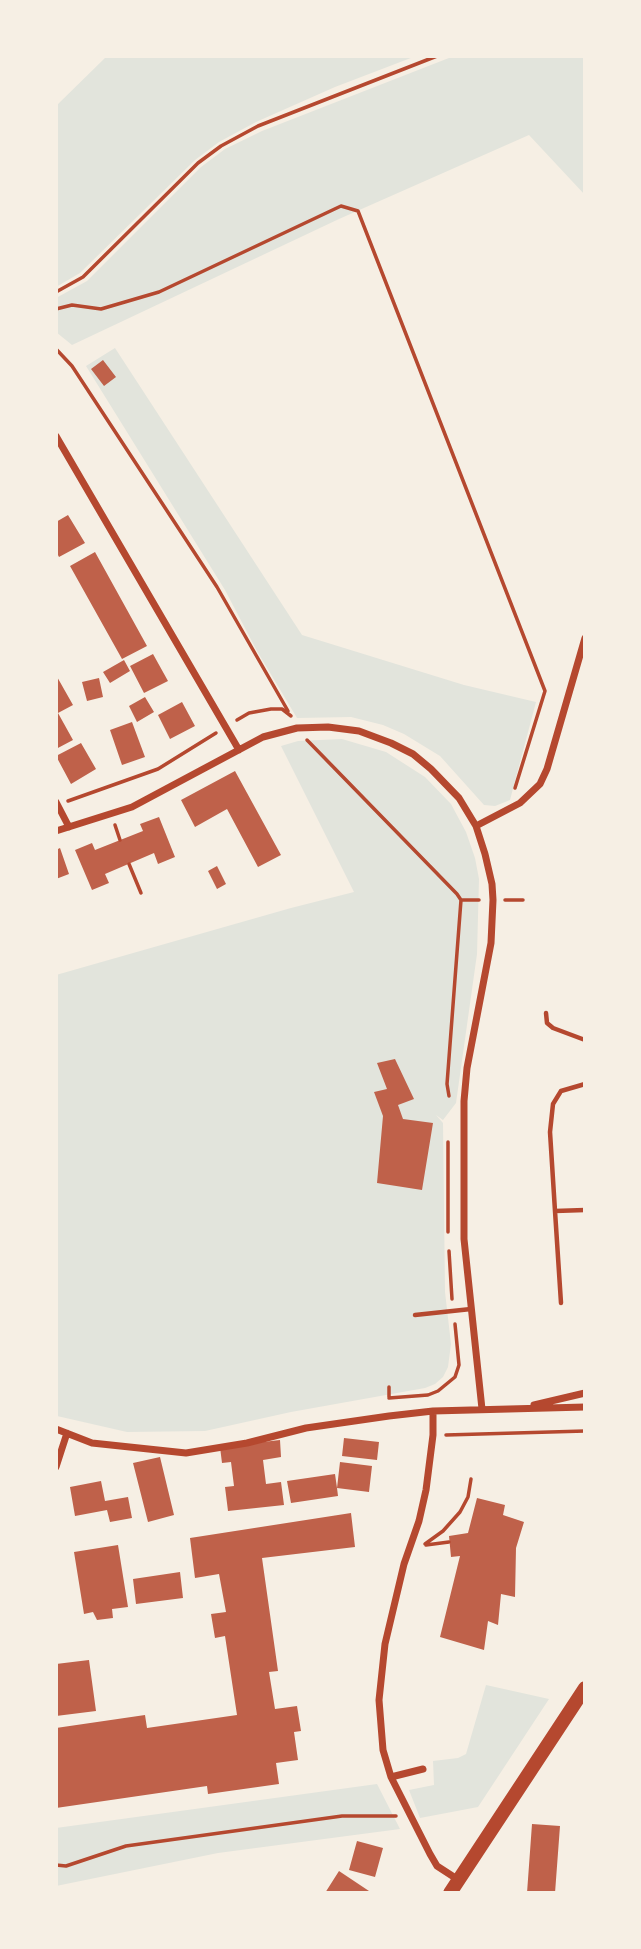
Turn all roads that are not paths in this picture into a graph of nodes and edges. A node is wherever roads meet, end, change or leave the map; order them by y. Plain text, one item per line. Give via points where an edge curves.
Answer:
1 (56, 436) edge
2 (585, 638) edge
3 (239, 750) junction
4 (57, 803) edge
5 (476, 826) junction
6 (69, 827) junction
7 (56, 831) edge
8 (546, 1013) dead end
9 (585, 1040) edge
10 (585, 1084) edge
11 (585, 1210) edge
12 (555, 1211) junction
13 (561, 1303) dead end
14 (471, 1309) junction
15 (415, 1315) dead end
16 (585, 1393) edge
17 (585, 1407) edge
18 (482, 1409) junction
19 (517, 1409) junction
20 (433, 1410) junction
21 (56, 1429) edge
22 (67, 1433) junction
23 (56, 1467) edge
24 (585, 1688) edge
25 (423, 1769) dead end
26 (391, 1777) junction
27 (453, 1889) edge

1 - 3 street
2 - 5 street via 540,784 508,810
3 - 5 street via 262,737 298,728 359,731 414,754 459,798
3 - 6 street via 132,807
4 - 6 street
5 - 14 street via 493,900 491,943 464,1101 464,1239
6 - 7 street
8 - 9 lane via 553,1028
10 - 12 lane via 561,1091 553,1104 550,1132
11 - 12 lane
12 - 13 lane
14 - 15 lane
14 - 18 street
16 - 19 street
17 - 19 street
18 - 19 street
18 - 20 street
20 - 22 street via 306,1428 186,1453 92,1443
20 - 26 street via 426,1490 385,1644 379,1700 383,1750
21 - 22 street
22 - 23 street
24 - 27 main road
25 - 26 street
26 - 27 street

